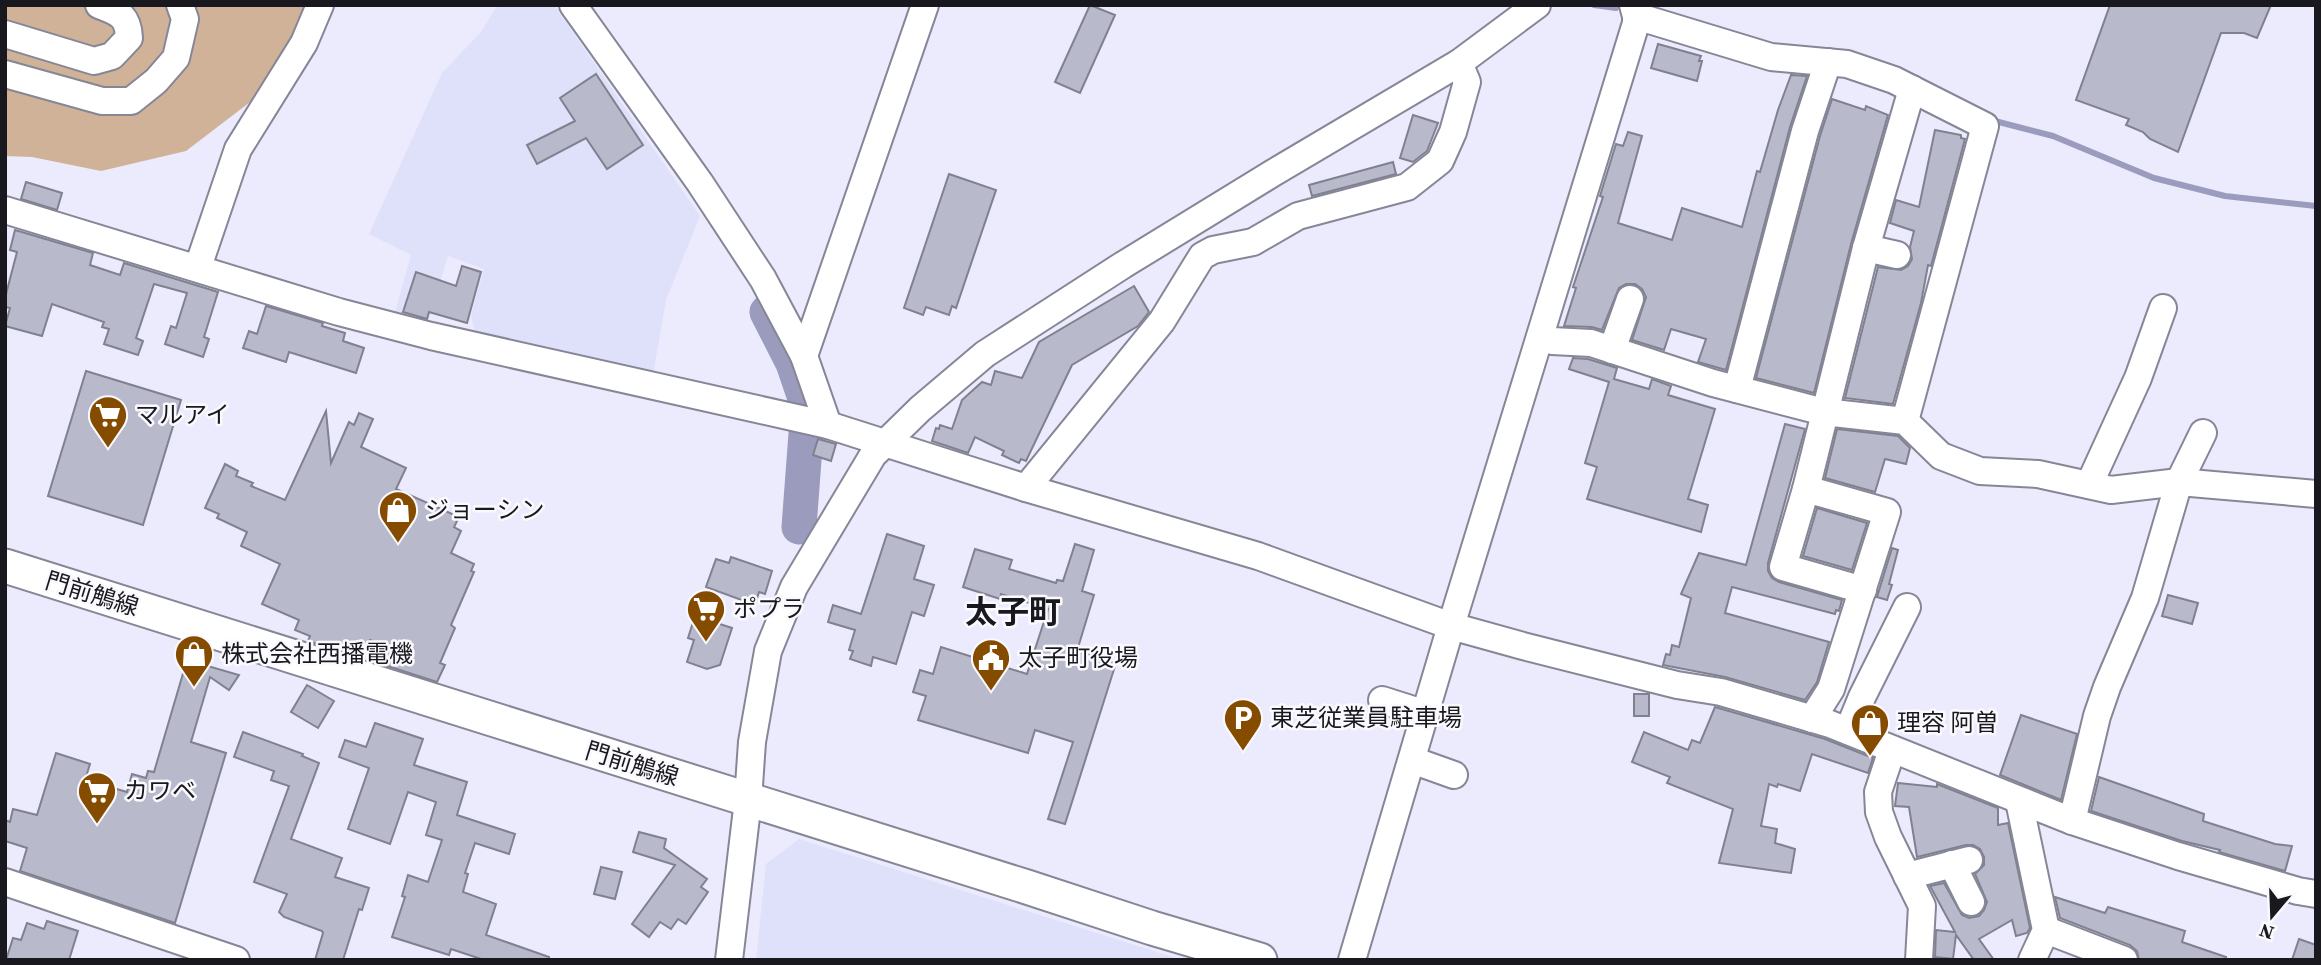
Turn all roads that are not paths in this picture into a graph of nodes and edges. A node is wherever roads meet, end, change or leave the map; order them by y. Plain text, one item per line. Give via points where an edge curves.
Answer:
1 (99, 5) edge
2 (180, 5) edge
3 (320, 5) edge
4 (573, 5) edge
5 (925, 5) edge
6 (1537, 5) edge
7 (1635, 11) edge
8 (5, 34) edge
9 (1828, 62) junction
10 (1459, 63) junction
11 (5, 74) edge
12 (1912, 89) junction
13 (6, 215) edge
14 (1866, 248) junction
15 (1898, 255) dead end
16 (198, 267) junction
17 (1630, 299) dead end
18 (2163, 308) dead end
19 (1540, 338) junction
20 (1612, 350) junction
21 (804, 356) junction
22 (1737, 389) junction
23 (1824, 412) junction
24 (1905, 421) junction
25 (815, 422) junction
26 (2203, 433) dead end
27 (884, 444) junction
28 (2179, 482) junction
29 (2089, 485) junction
30 (1026, 488) junction
31 (1805, 489) junction
32 (2316, 494) edge
33 (5, 566) edge
34 (1863, 590) junction
35 (1907, 621) dead end
36 (1451, 626) junction
37 (1382, 700) dead end
38 (1426, 714) junction
39 (1812, 719) junction
40 (1848, 732) junction
41 (1892, 750) junction
42 (1412, 760) junction
43 (1454, 775) dead end
44 (748, 800) junction
45 (2019, 800) junction
46 (2072, 821) junction
47 (1907, 876) junction
48 (5, 883) edge
49 (2316, 894) edge
50 (1971, 902) dead end
51 (2046, 930) junction
52 (236, 960) edge
53 (729, 960) edge
54 (1260, 960) edge
55 (1352, 960) edge
56 (1919, 960) edge
57 (2032, 960) edge
58 (2124, 960) edge

1 - 8 street via 118,12 128,24 129,38 112,56 94,61
2 - 11 street via 185,19 176,58 131,100 102,101
3 - 16 street via 304,43 238,149
4 - 21 street via 700,183 763,279
5 - 21 street
6 - 10 street
7 - 9 street via 1771,57
7 - 19 street
9 - 12 street via 1847,64
9 - 22 street via 1805,131
10 - 27 street via 1238,194 985,354
10 - 30 street via 1466,82 1440,161 1407,187 1298,216 1253,242 1202,256 1162,321
12 - 14 street
12 - 24 street via 1985,126
13 - 16 street
14 - 15 street
14 - 23 street
16 - 25 street via 431,336
17 - 20 street
18 - 29 street via 2138,378
19 - 20 street
19 - 36 street
20 - 22 street
21 - 25 street
22 - 23 street
23 - 24 street
23 - 31 street
24 - 29 street via 1941,456 1980,471 2038,474
25 - 27 street
26 - 28 street
27 - 30 street
27 - 44 street via 794,587 768,651 752,742
28 - 29 street via 2111,490
28 - 32 street
28 - 46 street via 2145,598 2097,716
30 - 36 street via 1258,556
31 - 34 street via 1783,567
31 - 34 street via 1887,512
33 - 44 main road, 門前鵤線
34 - 39 street via 1831,689
35 - 40 street via 1862,697
36 - 38 street
36 - 39 street
37 - 38 street
38 - 42 street
39 - 40 street
40 - 41 street
41 - 45 street
41 - 47 street via 1878,792 1879,812
42 - 43 street
42 - 55 street
44 - 53 street
44 - 54 main road, 門前鵤線
45 - 46 street
45 - 51 street
46 - 49 street
47 - 50 street via 1960,862
47 - 56 street via 1922,906
48 - 52 street
51 - 57 street
51 - 58 street

